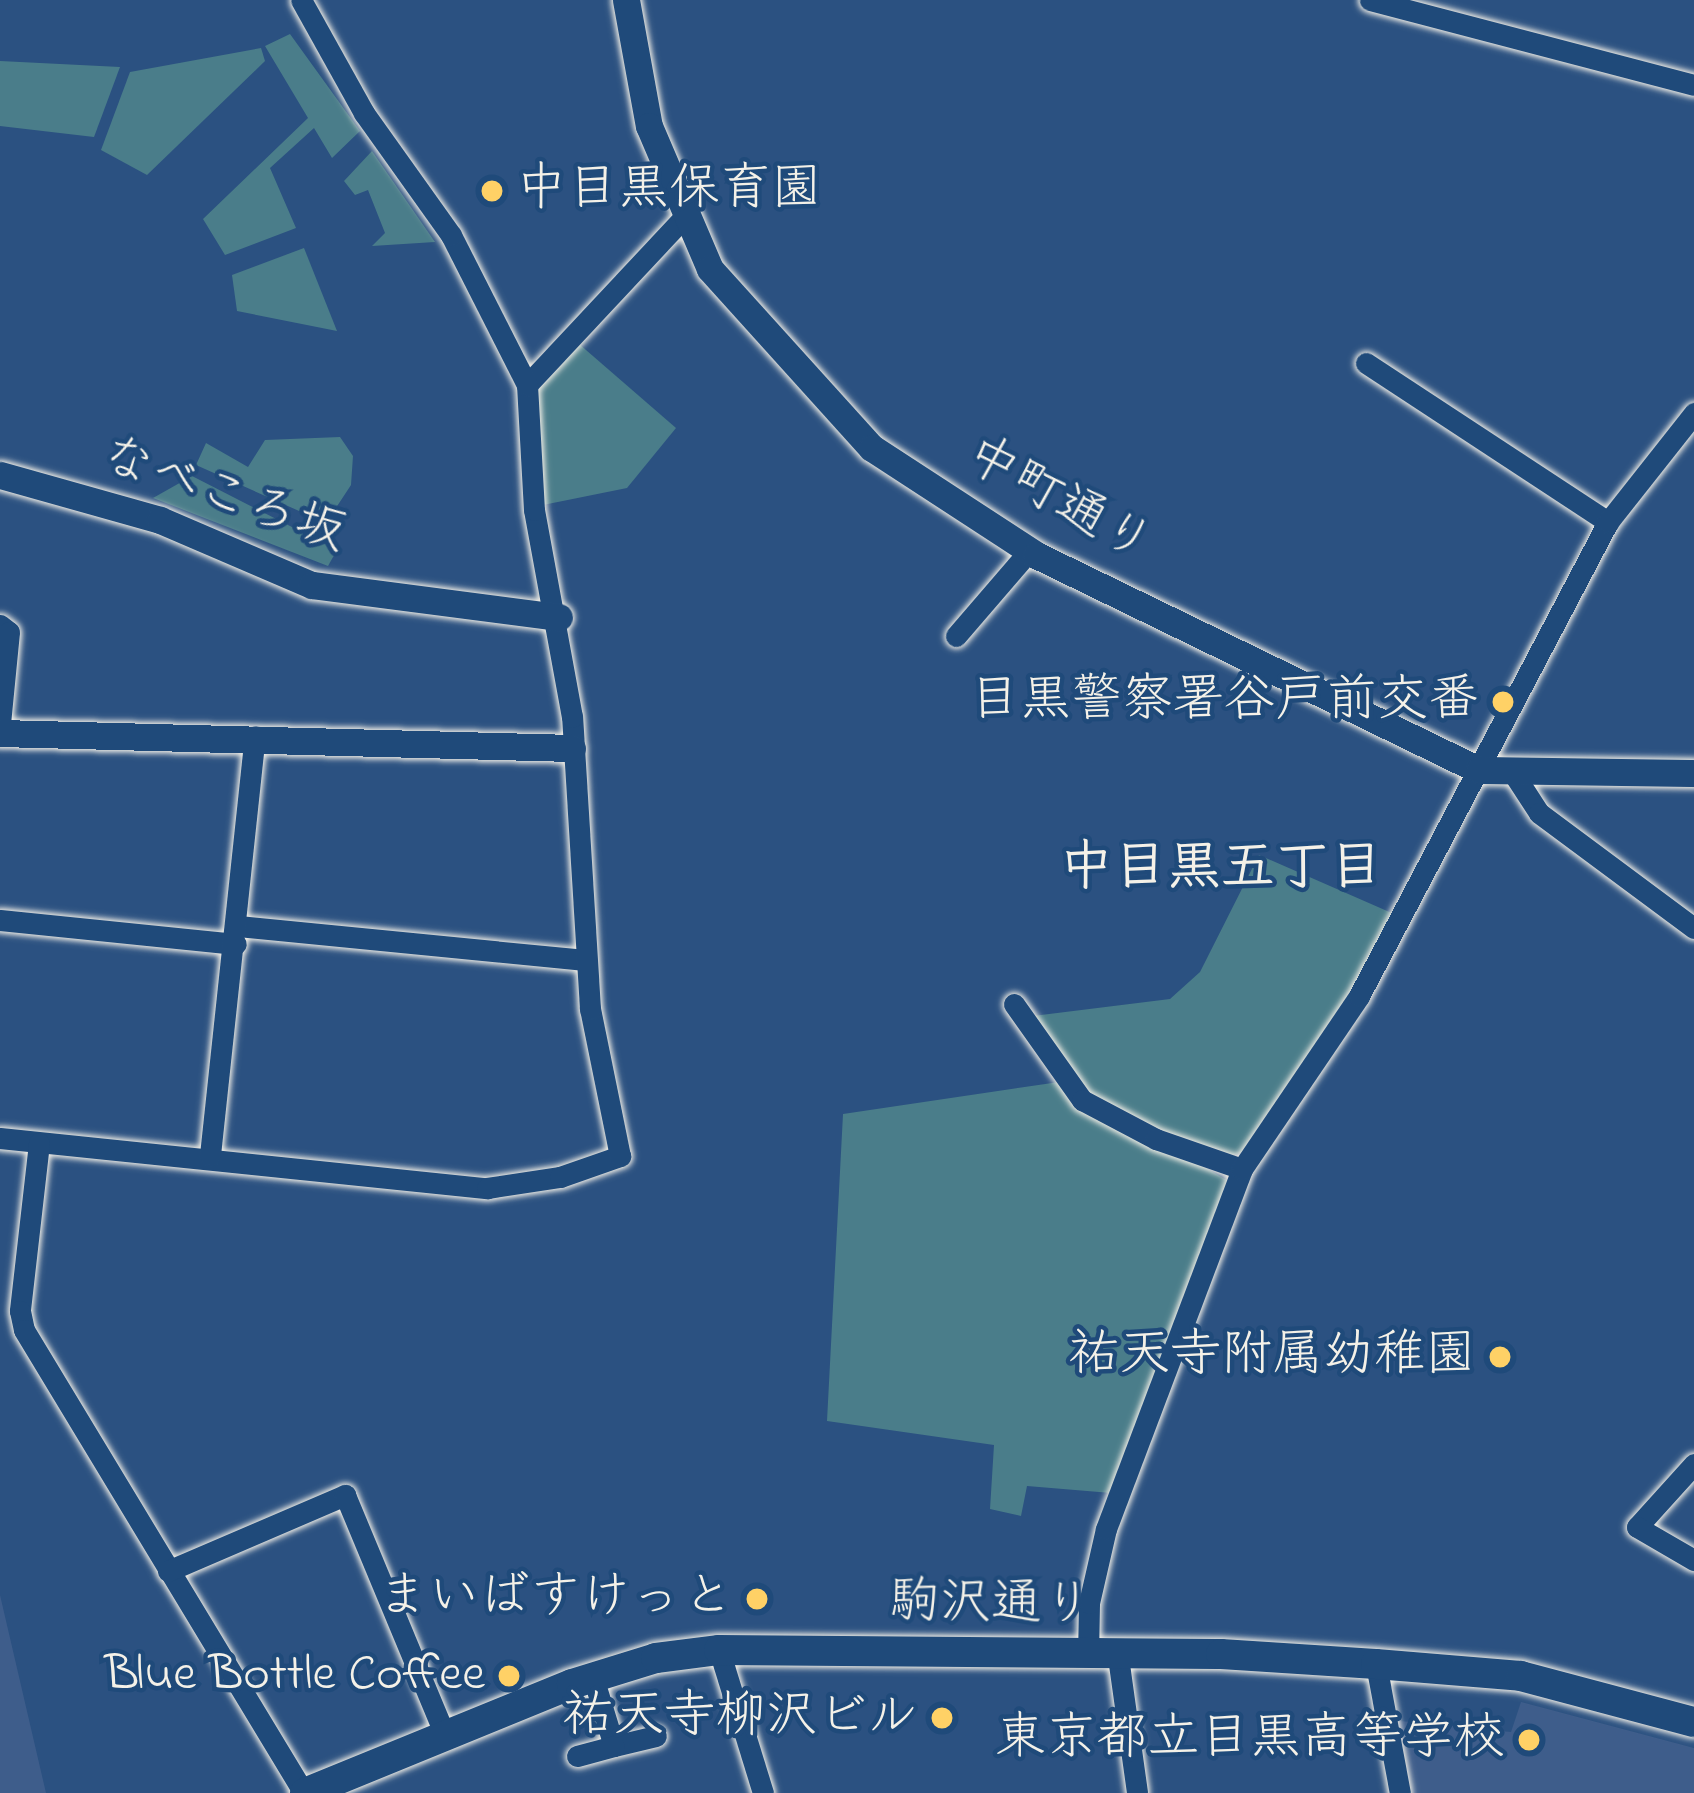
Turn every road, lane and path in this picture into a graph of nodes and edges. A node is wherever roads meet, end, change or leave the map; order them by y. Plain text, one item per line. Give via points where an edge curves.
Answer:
1 (302, 0) edge
2 (626, 0) edge
3 (1370, 0) edge
4 (1694, 85) edge
5 (685, 216) junction
6 (1366, 363) dead end
7 (527, 385) junction
8 (1694, 413) edge
9 (0, 476) edge
10 (1608, 522) junction
11 (1029, 551) junction
12 (559, 617) junction
13 (0, 625) edge
14 (956, 636) dead end
15 (0, 723) edge
16 (0, 733) edge
17 (254, 736) junction
18 (572, 748) junction
19 (1479, 770) junction
20 (1694, 772) edge
21 (1515, 776) junction
22 (0, 920) edge
23 (1694, 928) edge
24 (237, 935) junction
25 (586, 960) junction
26 (1014, 1004) dead end
27 (0, 1138) edge
28 (40, 1143) junction
29 (210, 1156) junction
30 (1242, 1169) junction
31 (1694, 1464) edge
32 (1694, 1560) edge
33 (168, 1571) junction
34 (719, 1650) junction
35 (1103, 1657) junction
36 (1376, 1664) junction
37 (593, 1677) junction
38 (1694, 1722) edge
39 (445, 1735) junction
40 (656, 1736) dead end
41 (614, 1746) junction
42 (577, 1756) dead end
43 (763, 1791) edge
44 (304, 1793) edge
45 (1137, 1793) edge
46 (1400, 1793) edge

1 - 7 street via 364,113 451,235
2 - 5 street, 中町通り via 633,69
3 - 4 street
5 - 7 street
5 - 11 street, 中町通り via 710,269 872,448
6 - 10 street
7 - 12 street via 534,510
8 - 10 street
9 - 12 street, なべころ坂 via 160,520 312,586
10 - 19 street
11 - 14 street
11 - 19 street, 中町通り
12 - 18 street
13 - 15 street via 9,632
16 - 17 street
17 - 18 street
17 - 24 street
18 - 25 street
19 - 21 street, 中町通り
19 - 30 street via 1359,996
20 - 21 street, 中町通り
21 - 23 street via 1539,813
22 - 24 street
24 - 25 street
24 - 29 street
25 - 29 street via 620,1156 560,1178 487,1188
26 - 30 street via 1082,1100 1156,1139
27 - 28 street
28 - 29 street
28 - 33 street via 24,1330
30 - 35 street via 1106,1529 1089,1603
31 - 32 street via 1637,1527
33 - 39 street via 345,1495
33 - 44 street
34 - 35 main road, 駒沢通り
34 - 37 main road, 駒沢通り
34 - 43 street
35 - 36 main road, 駒沢通り
35 - 45 street
36 - 38 main road, 駒沢通り via 1521,1676
36 - 46 street
37 - 39 main road, 駒沢通り
37 - 41 street
39 - 44 main road, 駒沢通り
40 - 41 street
41 - 42 street

